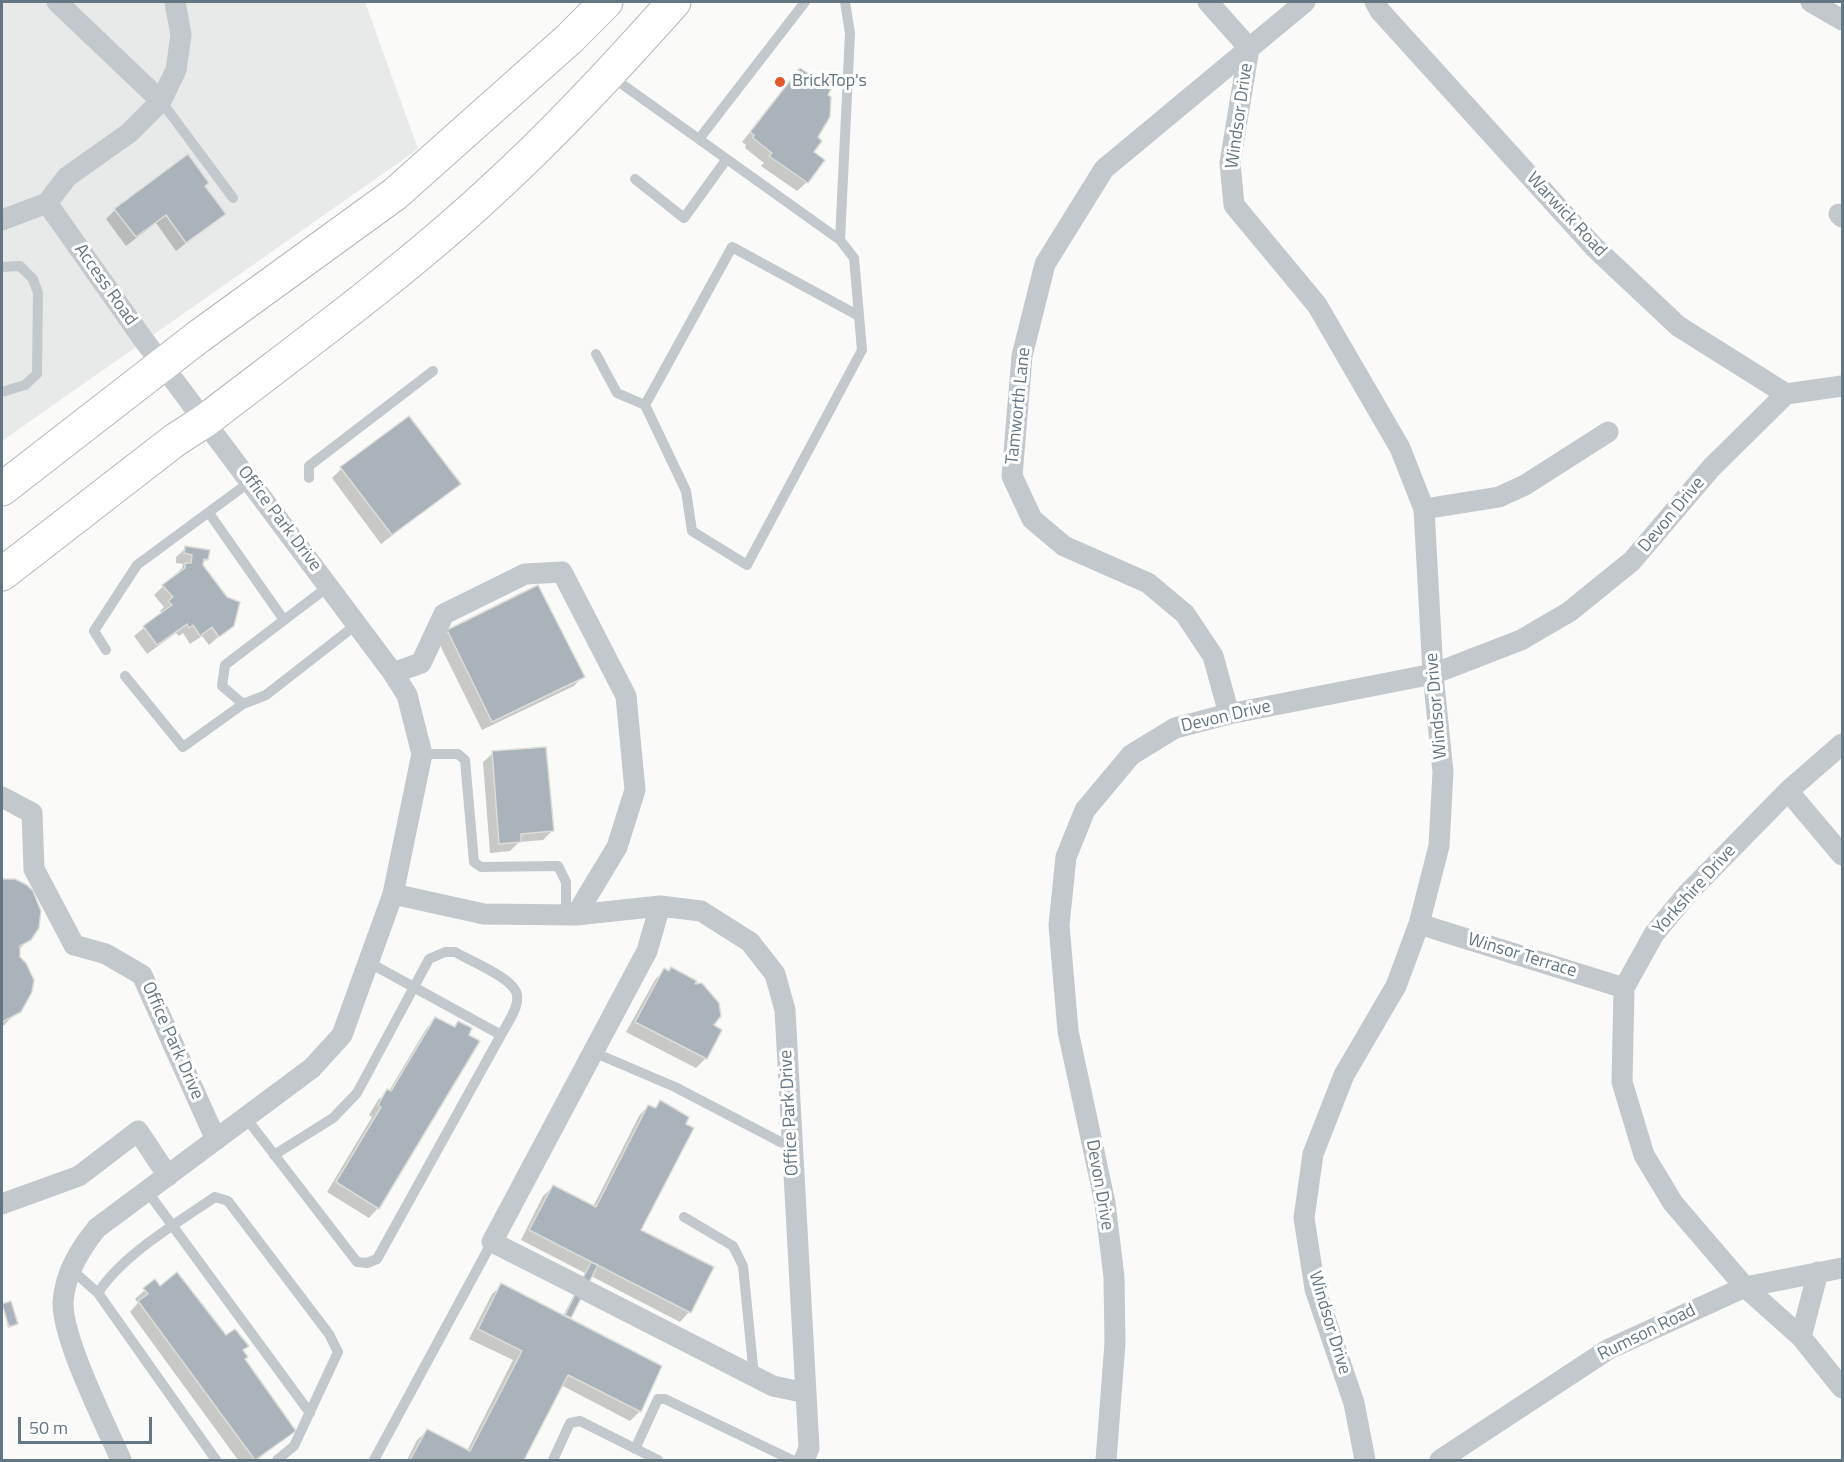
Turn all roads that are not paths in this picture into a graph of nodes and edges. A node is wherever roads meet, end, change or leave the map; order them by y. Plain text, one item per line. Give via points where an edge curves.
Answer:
1 (57, 2) edge
2 (175, 2) edge
3 (606, 2) edge
4 (674, 2) edge
5 (806, 2) edge
6 (845, 2) edge
7 (1208, 2) edge
8 (1305, 2) edge
9 (1375, 2) edge
10 (1811, 2) edge
11 (1842, 20) edge
12 (1249, 48) junction
13 (609, 75) junction
14 (160, 101) junction
15 (699, 139) junction
16 (726, 160) junction
17 (635, 179) dead end
18 (233, 198) dead end
19 (47, 203) junction
20 (2, 220) edge
21 (840, 240) junction
22 (2, 267) edge
23 (860, 316) junction
24 (596, 354) dead end
25 (164, 365) junction
26 (433, 371) dead end
27 (1842, 386) edge
28 (2, 392) edge
29 (1786, 394) junction
30 (645, 405) junction
31 (206, 420) junction
32 (1608, 432) dead end
33 (309, 478) dead end
34 (251, 481) junction
35 (2, 489) edge
36 (1424, 509) junction
37 (209, 513) junction
38 (2, 574) edge
39 (329, 586) junction
40 (284, 620) junction
41 (357, 624) junction
42 (105, 650) dead end
43 (393, 673) junction
44 (1432, 674) junction
45 (124, 676) dead end
46 (243, 704) junction
47 (1229, 714) junction
48 (1842, 744) edge
49 (422, 754) junction
50 (1788, 791) junction
51 (2, 797) edge
52 (1842, 855) edge
53 (393, 894) junction
54 (660, 906) junction
55 (571, 915) junction
56 (1419, 924) junction
57 (368, 962) junction
58 (417, 986) junction
59 (1624, 988) junction
60 (501, 1035) junction
61 (593, 1052) junction
62 (246, 1118) junction
63 (216, 1140) junction
64 (792, 1148) junction
65 (274, 1155) junction
66 (168, 1176) junction
67 (147, 1191) junction
68 (2, 1204) edge
69 (684, 1217) dead end
70 (173, 1226) junction
71 (492, 1242) junction
72 (1842, 1268) edge
73 (72, 1270) junction
74 (1818, 1272) junction
75 (1745, 1287) junction
76 (98, 1293) junction
77 (1800, 1336) junction
78 (754, 1377) junction
79 (1842, 1388) edge
80 (806, 1393) junction
81 (310, 1413) junction
82 (635, 1449) junction
83 (121, 1461) edge
84 (216, 1461) edge
85 (277, 1461) edge
86 (374, 1461) edge
87 (553, 1461) edge
88 (658, 1461) edge
89 (792, 1461) edge
90 (804, 1461) edge
91 (1106, 1461) edge
92 (1365, 1461) edge
93 (1440, 1461) edge

1 - 14 street
2 - 14 street via 181,35 176,70
3 - 25 highway via 395,194
4 - 13 highway
5 - 15 lane
6 - 21 lane via 850,33
7 - 12 street
8 - 12 street, Windsor Drive
9 - 29 street, Warwick Road via 1594,247 1678,326
10 - 11 street
12 - 36 street, Windsor Drive via 1230,163 1234,205 1317,305 1400,448
12 - 47 street, Tamworth Lane via 1104,169 1045,264 1022,357 1012,476 1032,519 1064,546 1148,583 1185,614 1213,656
13 - 15 lane
13 - 31 highway via 441,236
14 - 18 lane
14 - 19 street via 129,133 67,177
15 - 16 lane
16 - 17 lane via 684,218
16 - 21 lane
19 - 20 street
19 - 25 street, Access Road
21 - 23 lane via 854,258
22 - 28 lane via 20,266 33,279 38,293 38,374 25,385
23 - 30 lane via 732,248
23 - 30 lane via 862,350 747,566 692,531 686,491
24 - 30 lane via 617,393
25 - 31 street, Office Park Drive
25 - 35 highway
26 - 33 lane via 309,466
27 - 29 street
29 - 44 street, Devon Drive via 1711,468 1632,561 1569,612 1521,640
31 - 34 street, Office Park Drive
31 - 38 highway
32 - 36 street via 1525,485 1499,497
34 - 37 lane
34 - 39 street, Office Park Drive
36 - 44 street, Windsor Drive
37 - 40 lane
37 - 42 lane via 137,565 94,631
39 - 40 lane
39 - 41 street, Office Park Drive
40 - 46 lane via 225,665 222,686
41 - 43 street, Office Park Drive
41 - 46 lane via 266,695
43 - 49 street, Office Park Drive via 407,694
43 - 55 street via 421,663 444,614 525,574 562,572 626,696 635,790 616,848
44 - 47 street, Devon Drive
44 - 56 street, Windsor Drive via 1443,772 1439,846
45 - 46 lane via 183,747
47 - 91 street, Devon Drive via 1175,728 1131,755 1085,810 1066,857 1059,925 1068,1031 1105,1203 1114,1276 1115,1343
48 - 50 street, Yorkshire Drive
49 - 53 street, Office Park Drive
49 - 55 lane via 458,754 465,760 474,862 481,867 558,866 566,882
50 - 52 street
50 - 59 street, Yorkshire Drive via 1654,934
51 - 63 street, Office Park Drive via 32,813 34,869 74,945 106,954 142,975
53 - 55 street, Office Park Drive via 484,914
53 - 57 street, Office Park Drive
54 - 55 street, Office Park Drive
54 - 61 street via 646,951
54 - 64 street, Office Park Drive via 701,911 750,942 776,974 784,1010
56 - 59 street, Winsor Terrace
56 - 92 street, Windsor Drive via 1396,986 1344,1075 1313,1154 1304,1218 1316,1289 1354,1403
57 - 58 lane
57 - 62 street, Office Park Drive via 342,1035 312,1068
58 - 60 lane
58 - 60 lane via 429,959 445,952 455,952 512,984 518,996 516,1006
58 - 65 lane via 357,1093 333,1118
59 - 75 street, Yorkshire Drive via 1622,1082 1644,1155 1673,1203
60 - 65 lane via 377,1259 357,1262
61 - 64 lane via 675,1087
61 - 71 street
62 - 63 street, Office Park Drive
62 - 65 lane
63 - 66 street, Office Park Drive
64 - 80 street, Office Park Drive
66 - 67 street, Office Park Drive
66 - 68 street via 138,1131 79,1176
67 - 70 lane
67 - 73 street, Office Park Drive via 97,1228 76,1255
69 - 78 lane via 733,1246 743,1266
70 - 76 lane via 109,1276
70 - 81 lane
70 - 81 lane via 215,1197 228,1201 329,1334 338,1352
71 - 78 street
71 - 86 lane
72 - 74 street, Rumson Road
73 - 76 lane
73 - 83 street, Office Park Drive via 63,1302 68,1335
74 - 75 street, Rumson Road
74 - 77 street
75 - 77 street, Yorkshire Drive
75 - 93 street, Rumson Road via 1609,1348
76 - 84 lane
77 - 79 street, Yorkshire Drive
78 - 80 street via 773,1386
80 - 90 street, Office Park Drive via 808,1448
81 - 85 lane via 294,1446
82 - 87 lane via 580,1421 570,1423
82 - 88 lane
82 - 89 lane via 658,1399 665,1399

